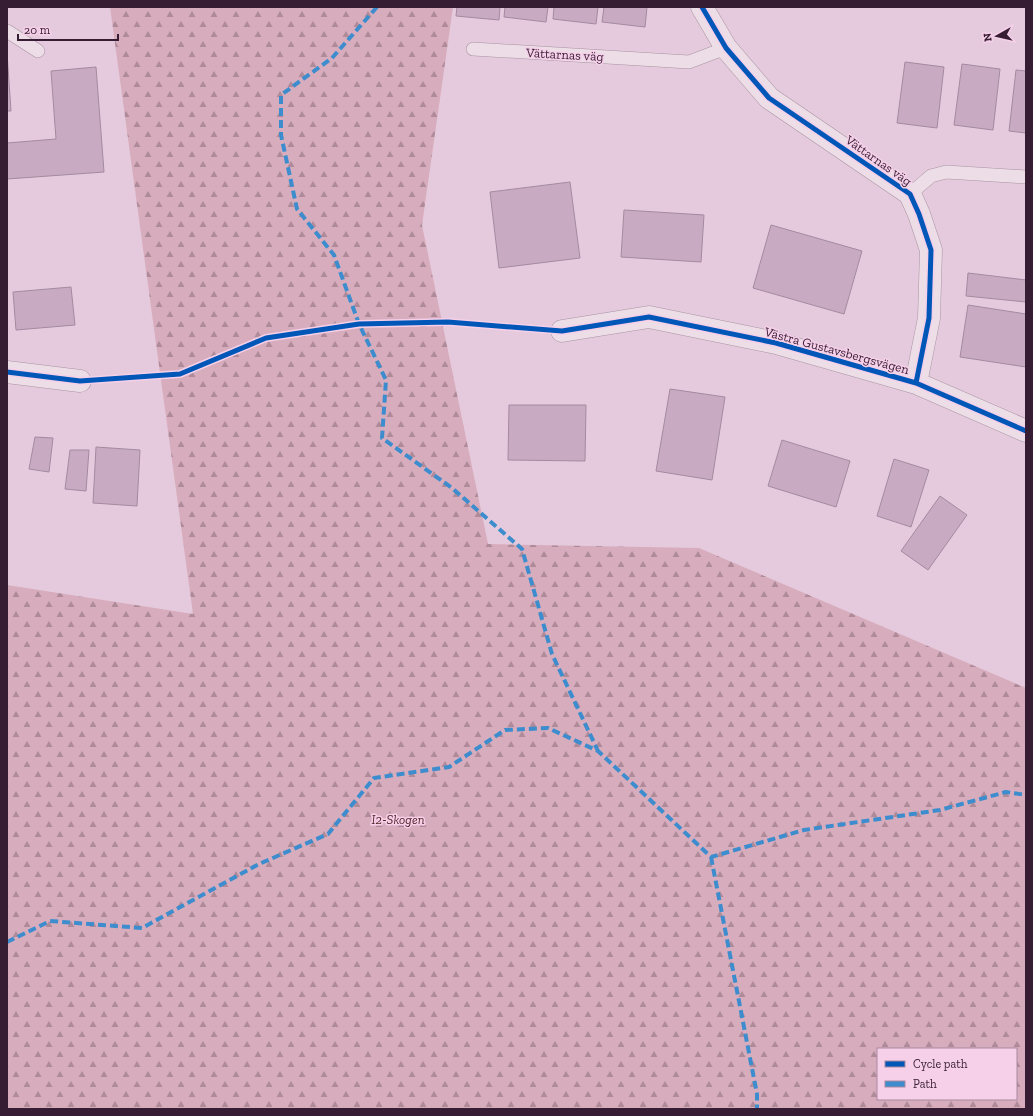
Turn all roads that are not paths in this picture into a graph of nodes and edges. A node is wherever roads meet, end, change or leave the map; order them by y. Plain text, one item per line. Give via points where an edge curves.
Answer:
1 (702, 7) edge
2 (7, 31) edge
3 (726, 48) junction
4 (473, 49) dead end
5 (38, 51) dead end
6 (1026, 177) edge
7 (910, 194) junction
8 (562, 331) dead end
9 (7, 372) edge
10 (80, 381) dead end
11 (916, 383) junction
12 (1026, 431) edge

1 - 3 street, Vättarnas väg
2 - 5 lane
3 - 4 lane, Vättarnas väg via 689,62
3 - 7 street, Vättarnas väg via 769,98
6 - 7 lane, Vättarnas väg via 946,172 931,176
7 - 11 street, Vättarnas väg via 931,250 929,318
8 - 11 street, Västra Gustavsbergsvägen via 649,317 776,343
9 - 10 street
11 - 12 street, Västra Gustavsbergsvägen

